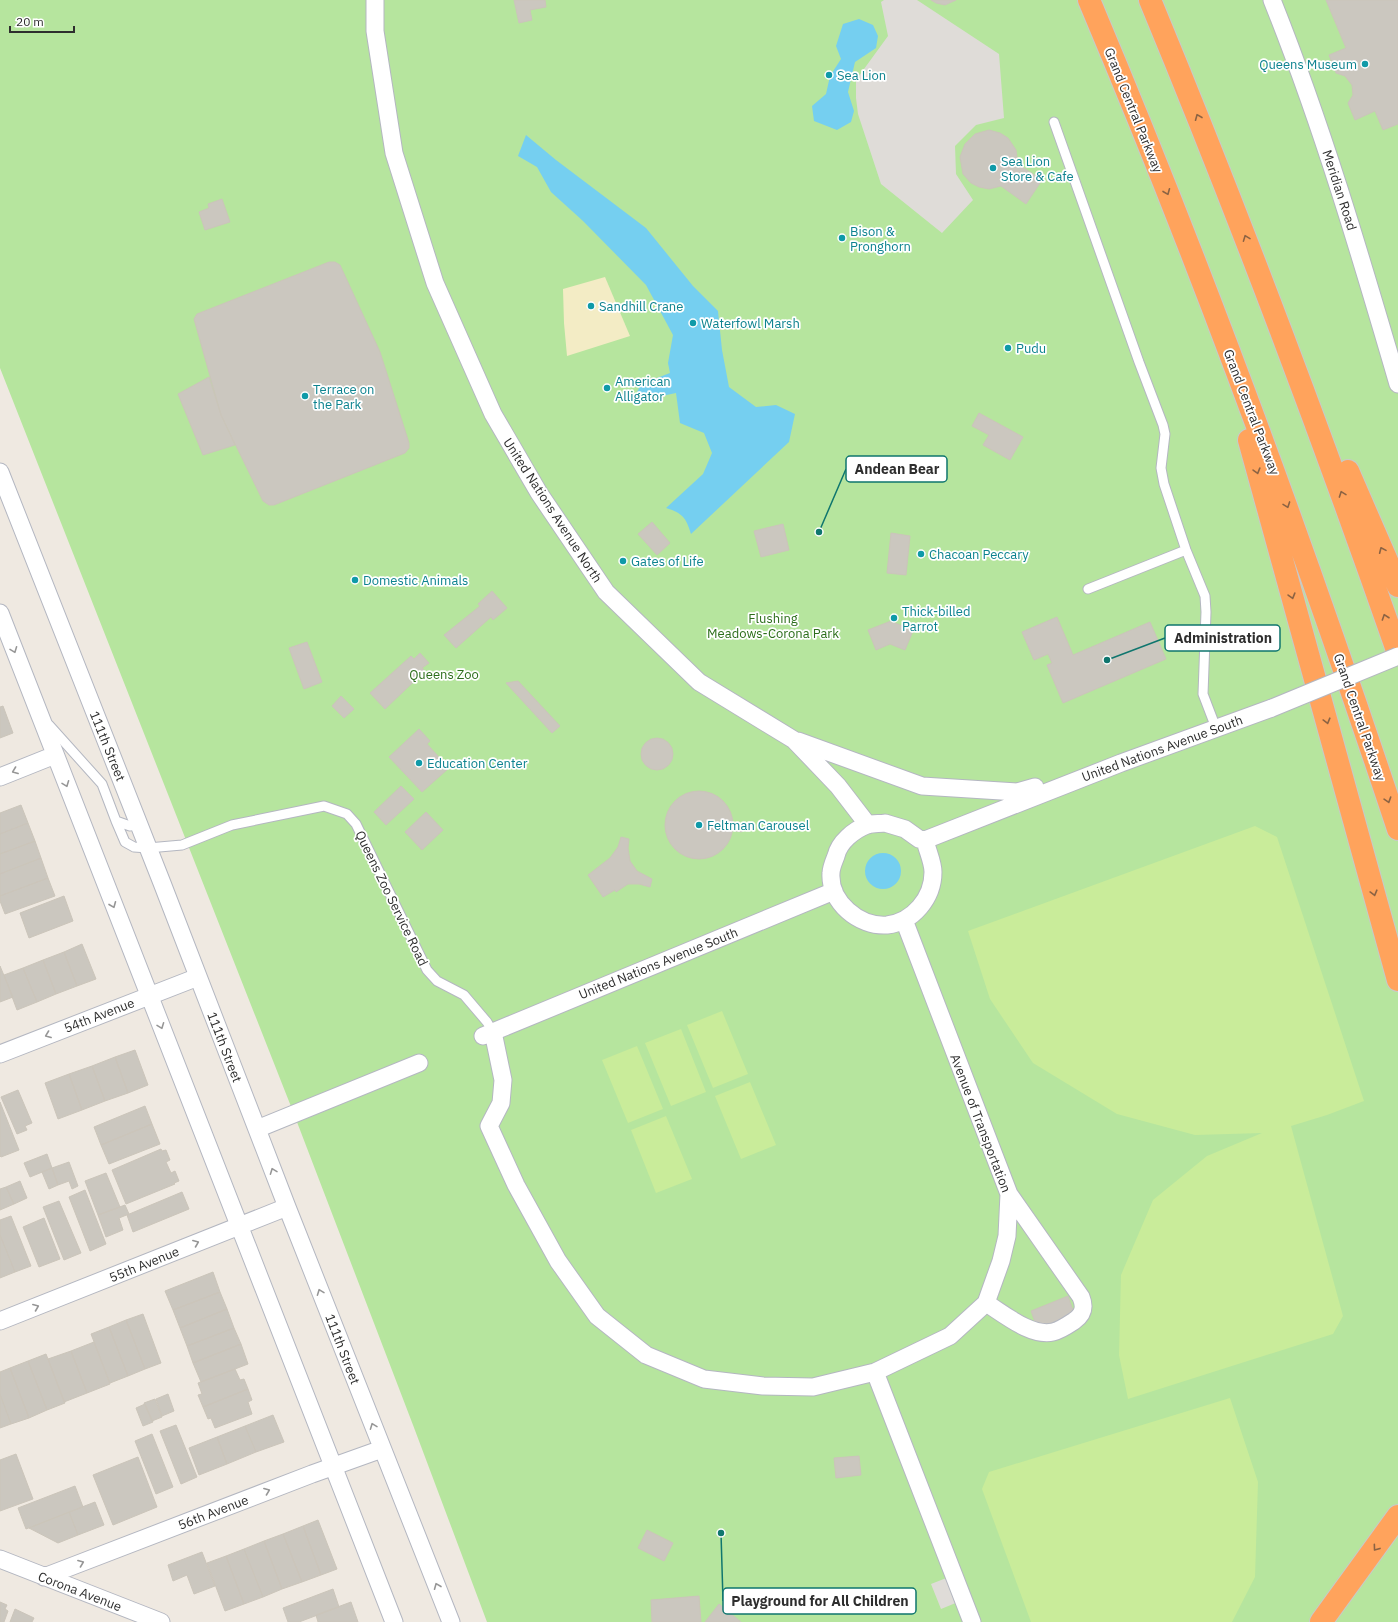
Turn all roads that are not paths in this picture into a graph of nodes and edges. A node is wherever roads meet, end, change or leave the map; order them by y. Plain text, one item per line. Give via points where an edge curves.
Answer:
1 (375, 0) edge
2 (1089, 0) edge
3 (1150, 0) edge
4 (1272, 0) edge
5 (1054, 122) dead end
6 (1260, 274) junction
7 (1209, 298) junction
8 (1398, 384) edge
9 (0, 472) edge
10 (6, 504) edge
11 (1186, 550) junction
12 (1398, 586) edge
13 (1088, 590) dead end
14 (0, 614) edge
15 (1398, 655) edge
16 (40, 715) junction
17 (1216, 728) junction
18 (794, 740) junction
19 (55, 755) junction
20 (1121, 763) junction
21 (0, 777) edge
22 (116, 821) junction
23 (138, 824) junction
24 (868, 825) junction
25 (1398, 829) edge
26 (925, 840) junction
27 (148, 848) junction
28 (834, 891) junction
29 (904, 920) junction
30 (198, 977) junction
31 (1398, 980) edge
32 (149, 996) junction
33 (488, 1034) junction
34 (0, 1054) edge
35 (419, 1063) dead end
36 (257, 1129) junction
37 (1009, 1194) junction
38 (287, 1208) junction
39 (240, 1226) junction
40 (986, 1303) junction
41 (0, 1321) edge
42 (875, 1372) junction
43 (382, 1449) junction
44 (334, 1466) junction
45 (1398, 1516) edge
46 (0, 1559) edge
47 (44, 1577) junction
48 (161, 1622) edge
49 (394, 1622) edge
50 (451, 1622) edge
51 (972, 1622) edge
52 (1321, 1622) edge

1 - 18 street, United Nations Avenue North via 375,31 394,153 435,283 493,414 539,493 606,592 699,682
2 -> 7 highway, Grand Central Parkway
6 -> 3 highway
4 - 8 street, Meridian Road via 1331,162
5 - 11 lane via 1163,425 1165,434 1161,468
12 -> 6 highway
15 -> 6 highway
7 -> 25 highway, Grand Central Parkway via 1291,516
7 -> 31 highway
9 - 10 street, 111th Street
10 - 23 street, 111th Street
11 - 13 lane
11 - 17 lane via 1205,596 1203,694
14 -> 16 street
15 - 17 street, United Nations Avenue South, bridge via 1272,708
16 - 19 street
16 - 22 lane via 102,784
17 - 20 street, United Nations Avenue South
18 - 20 street via 922,786 1017,792
18 - 24 street, United Nations Avenue North via 838,786
19 -> 21 street
19 -> 32 street
20 - 26 street, United Nations Avenue South
22 - 23 lane via 130,826
22 - 27 lane, Queens Zoo Service Road via 125,842 134,847
23 - 27 street, 111th Street
24 - 26 street via 885,823 905,829 919,839
24 - 28 street via 847,837 837,851 831,874
26 - 29 street via 933,872 930,891 921,907
27 - 30 street, 111th Street
27 - 33 lane, Queens Zoo Service Road via 182,845 232,825 324,806 347,814 356,824 427,970 437,981 464,995 487,1022
28 - 29 street via 838,900 850,913 866,922 887,925
28 - 33 street, United Nations Avenue South
29 - 37 street, Avenue of Transportation
30 - 32 street, 54th Avenue
30 - 36 street, 111th Street
32 -> 34 street, 54th Avenue
32 -> 39 street
33 - 42 street, Avenue of Transportation via 503,1080 501,1103 489,1126 516,1185 558,1261 597,1316 646,1355 704,1379 764,1386 813,1387
35 - 36 street
38 -> 36 street, 111th Street
37 - 40 street, Avenue of Transportation via 1007,1236
37 - 40 street via 1081,1297 1083,1312 1079,1318 1062,1328 1041,1333 1031,1330
38 - 39 street, 55th Avenue
43 -> 38 street, 111th Street
41 -> 39 street, 55th Avenue
39 - 44 street
40 - 42 street, Avenue of Transportation via 950,1336
42 - 51 street
43 - 44 street, 56th Avenue
50 -> 43 street, 111th Street
47 -> 44 street, 56th Avenue
44 - 49 street
45 -> 52 highway
46 - 47 street, Corona Avenue
47 - 48 street, Corona Avenue

